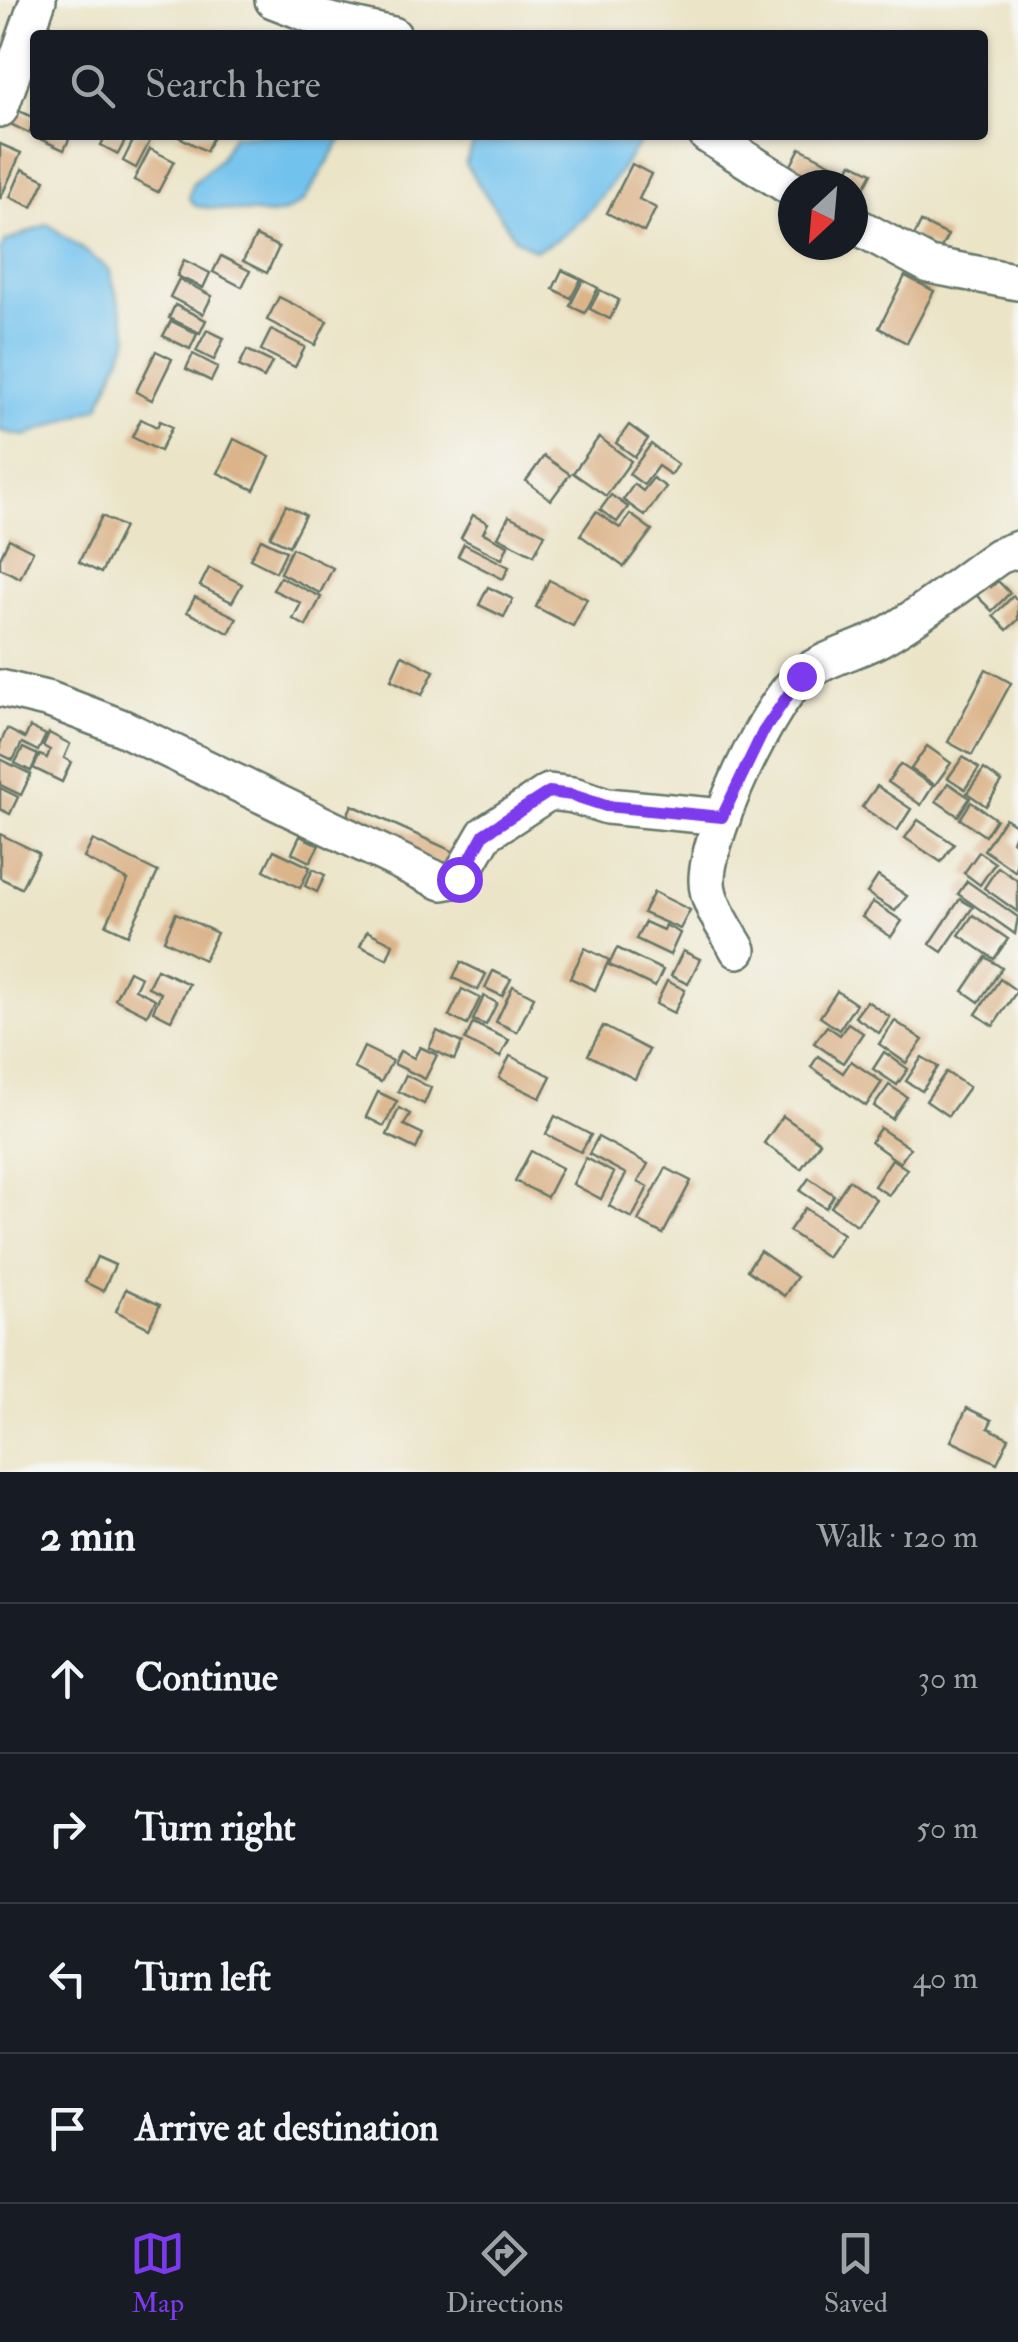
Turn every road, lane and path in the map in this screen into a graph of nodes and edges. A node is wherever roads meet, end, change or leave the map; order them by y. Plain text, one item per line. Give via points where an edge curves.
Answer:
1 (38, 0) edge
2 (273, 0) edge
3 (370, 30) edge
4 (0, 109) edge
5 (716, 140) edge
6 (778, 179) edge
7 (868, 232) edge
8 (1018, 282) edge
9 (1018, 550) edge
10 (0, 688) edge
11 (722, 817) junction
12 (738, 950) dead end

1 - 4 street
2 - 3 street
5 - 6 street
7 - 8 street via 930,265
9 - 11 street via 999,556 880,638 801,676 763,732
10 - 11 street via 122,728 442,882 459,879 491,828 549,792 606,806
11 - 12 street via 706,878

